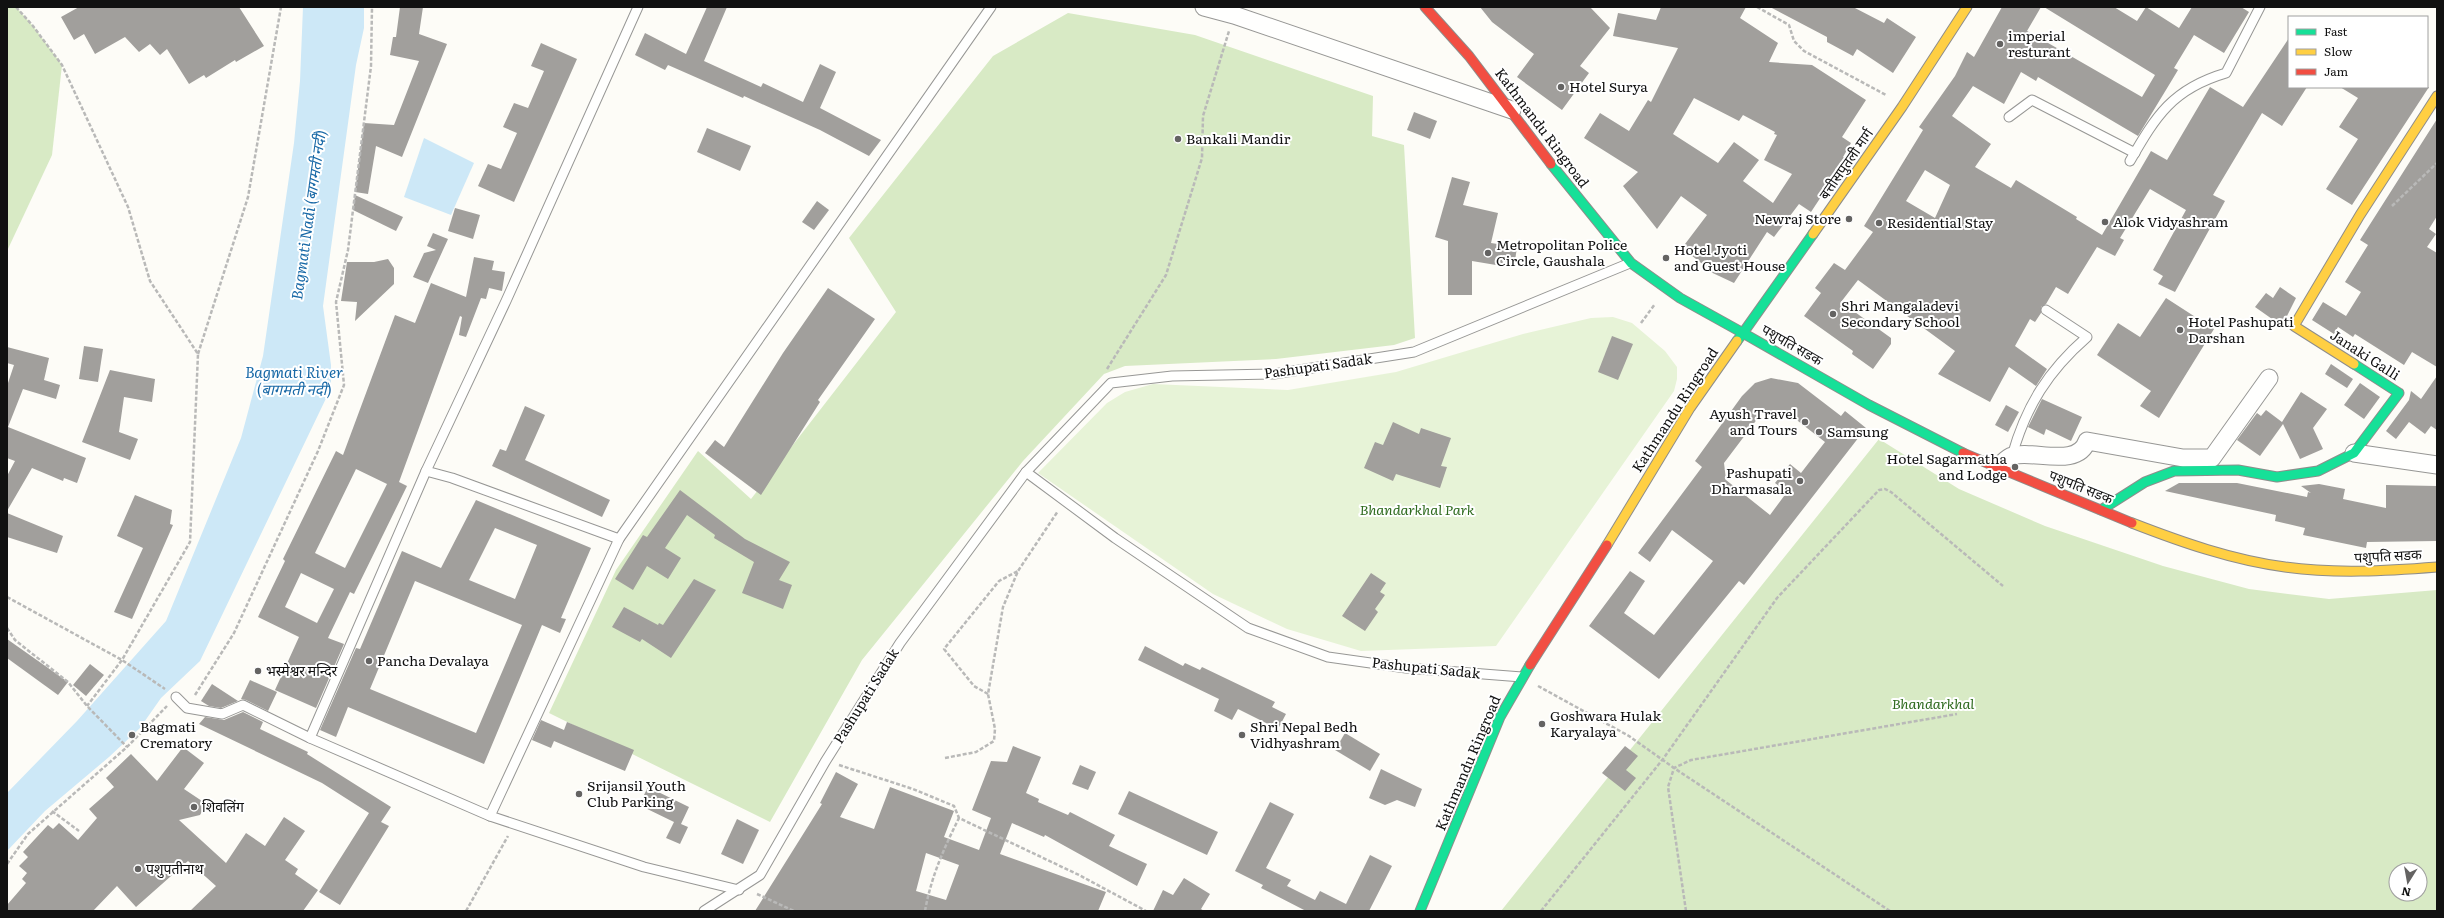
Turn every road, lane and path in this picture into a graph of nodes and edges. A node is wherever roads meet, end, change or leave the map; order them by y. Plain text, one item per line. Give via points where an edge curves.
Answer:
1 (16, 7) edge
2 (281, 7) edge
3 (372, 7) edge
4 (638, 7) edge
5 (991, 7) edge
6 (1204, 7) edge
7 (1425, 7) edge
8 (1757, 7) edge
9 (1967, 7) edge
10 (2260, 7) edge
11 (1234, 15) junction
12 (2437, 96) edge
13 (1902, 107) junction
14 (1512, 110) junction
15 (2009, 117) dead end
16 (2135, 153) junction
17 (2130, 162) dead end
18 (2437, 163) edge
19 (2386, 212) dead end
20 (1631, 262) junction
21 (2046, 310) dead end
22 (1743, 333) junction
23 (198, 354) junction
24 (2269, 378) dead end
25 (1110, 383) junction
26 (2354, 453) junction
27 (2012, 456) junction
28 (2437, 464) edge
29 (1998, 467) junction
30 (426, 471) junction
31 (1026, 472) junction
32 (1064, 501) junction
33 (2101, 510) junction
34 (618, 539) junction
35 (2437, 567) edge
36 (1018, 571) junction
37 (2003, 586) dead end
38 (7, 597) edge
39 (7, 628) edge
40 (122, 660) junction
41 (1522, 678) junction
42 (988, 694) junction
43 (176, 697) junction
44 (87, 706) junction
45 (187, 708) junction
46 (1957, 714) dead end
47 (310, 738) junction
48 (127, 747) junction
49 (945, 758) dead end
50 (1663, 759) junction
51 (825, 762) junction
52 (1674, 768) junction
53 (52, 811) junction
54 (490, 816) junction
55 (959, 818) junction
56 (515, 825) junction
57 (80, 831) dead end
58 (7, 864) edge
59 (739, 890) junction
60 (466, 911) edge
61 (704, 911) edge
62 (794, 911) edge
63 (925, 911) edge
64 (1146, 911) edge
65 (1420, 911) edge
66 (1541, 911) edge
67 (1686, 911) edge
68 (1890, 911) edge

1 - 23 path via 62,65 128,207 150,281
2 - 23 path via 248,197
3 - 45 path via 371,66 348,250 336,302 344,385 318,451 234,633
4 - 30 lane
5 - 34 lane
6 - 11 street
7 - 14 main road, Kathmandu Ringroad
8 - 13 path via 1789,25 1794,41 1804,51 1880,92
9 - 13 main road, बत्तीसपुतली मार्ग
10 - 16 lane via 2226,73 2202,80 2171,101 2152,123
11 - 14 street
11 - 25 path via 1203,116 1202,158 1166,275 1104,374
12 - 26 main road, Janaki Galli via 2360,215 2294,326 2399,393
13 - 22 main road, बत्तीसपुतली मार्ग
14 - 20 main road, Kathmandu Ringroad via 1586,210
15 - 16 lane via 2032,100
16 - 17 lane
18 - 19 path
20 - 22 main road, Kathmandu Ringroad via 1675,295
20 - 25 lane, Pashupati Sadak via 1414,352 1274,374 1172,376
21 - 27 lane via 2087,337 2068,354 2040,388 2021,426
22 - 29 main road, पशुपति सडक via 1947,446
22 - 41 main road, Kathmandu Ringroad via 1690,408 1591,571
23 - 40 path via 190,542
24 - 27 street via 2212,458 2183,458 2087,441 2072,456
25 - 31 lane, Pashupati Sadak
26 - 28 street
26 - 33 main road, Janaki Galli via 2318,471 2277,477 2238,470 2174,470 2145,482
27 - 29 street
29 - 33 main road, पशुपति सडक
30 - 34 lane via 452,478
30 - 47 lane
31 - 32 lane, Pashupati Sadak
31 - 51 lane, Pashupati Sadak via 900,643
32 - 36 path
32 - 41 lane, Pashupati Sadak via 1248,628 1328,657 1406,668
33 - 35 main road, पशुपति सडक via 2191,544 2238,558 2284,567 2358,573
34 - 54 lane
36 - 42 path via 1003,607
36 - 42 path via 999,581 944,649 974,686
37 - 50 path via 1891,492 1879,490 1777,598
38 - 40 path
39 - 44 path via 16,640 68,682
40 - 43 path
40 - 44 path
41 - 50 path via 1629,736
41 - 65 main road, Kathmandu Ringroad via 1500,717
42 - 49 path via 995,729 994,741 976,752
43 - 45 lane
43 - 48 path
44 - 48 path
45 - 47 lane via 222,714 243,705
46 - 52 path via 1691,760
47 - 54 lane
48 - 53 path
50 - 52 path
50 - 66 path
51 - 55 path via 934,797 954,806
51 - 59 lane, Pashupati Sadak via 760,875
52 - 67 path via 1668,787
52 - 68 path
53 - 57 path
53 - 58 path via 28,834
54 - 56 lane
55 - 63 path via 940,856 929,888
55 - 64 path via 1079,875
56 - 59 lane via 644,868
56 - 60 path
59 - 61 lane, Pashupati Sadak
59 - 62 path via 756,893

